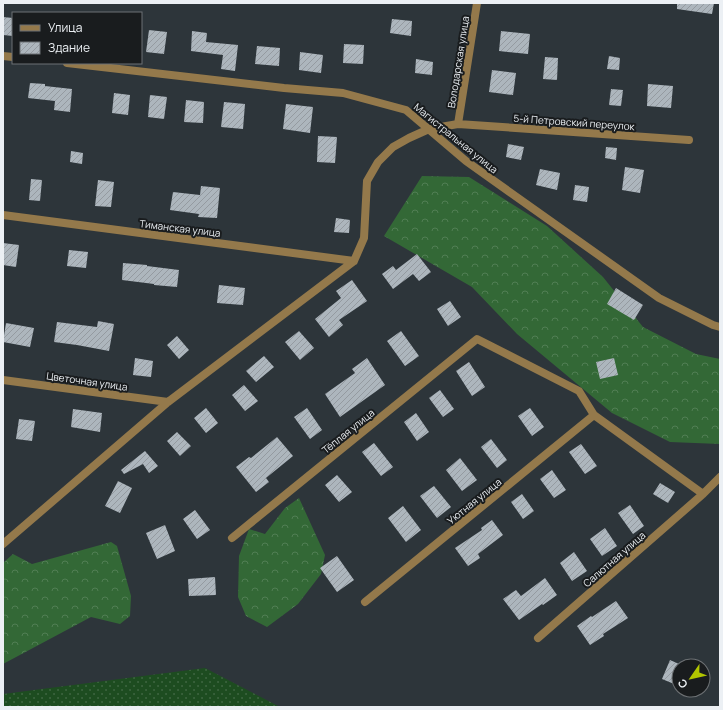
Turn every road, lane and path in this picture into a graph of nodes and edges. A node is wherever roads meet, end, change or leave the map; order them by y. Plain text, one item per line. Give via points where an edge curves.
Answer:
1 (477, 3) edge
2 (76, 64) edge
3 (458, 124) junction
4 (429, 129) junction
5 (690, 140) dead end
6 (3, 215) edge
7 (354, 261) junction
8 (720, 327) edge
9 (3, 380) edge
10 (168, 402) junction
11 (594, 415) junction
12 (720, 477) edge
13 (703, 494) junction
14 (232, 538) dead end
15 (3, 544) edge
16 (366, 602) dead end
17 (538, 638) dead end

1 - 3 street, Володарская улица
2 - 4 street, Магистральная улица via 342,93 406,110
3 - 4 street, 5-й Петровский переулок
3 - 5 street, 5-й Петровский переулок
4 - 7 street, 5-й Петровский переулок via 393,148 378,162 367,181 364,238
4 - 8 street, Магистральная улица via 466,161 659,298
6 - 7 street, Тиманская улица
7 - 10 street
9 - 10 street, Цветочная улица
10 - 15 street
11 - 13 street
11 - 14 street, Тёплая улица via 579,391 477,339
11 - 16 street, Уютная улица
12 - 13 street, Салютная улица
13 - 17 street, Салютная улица

